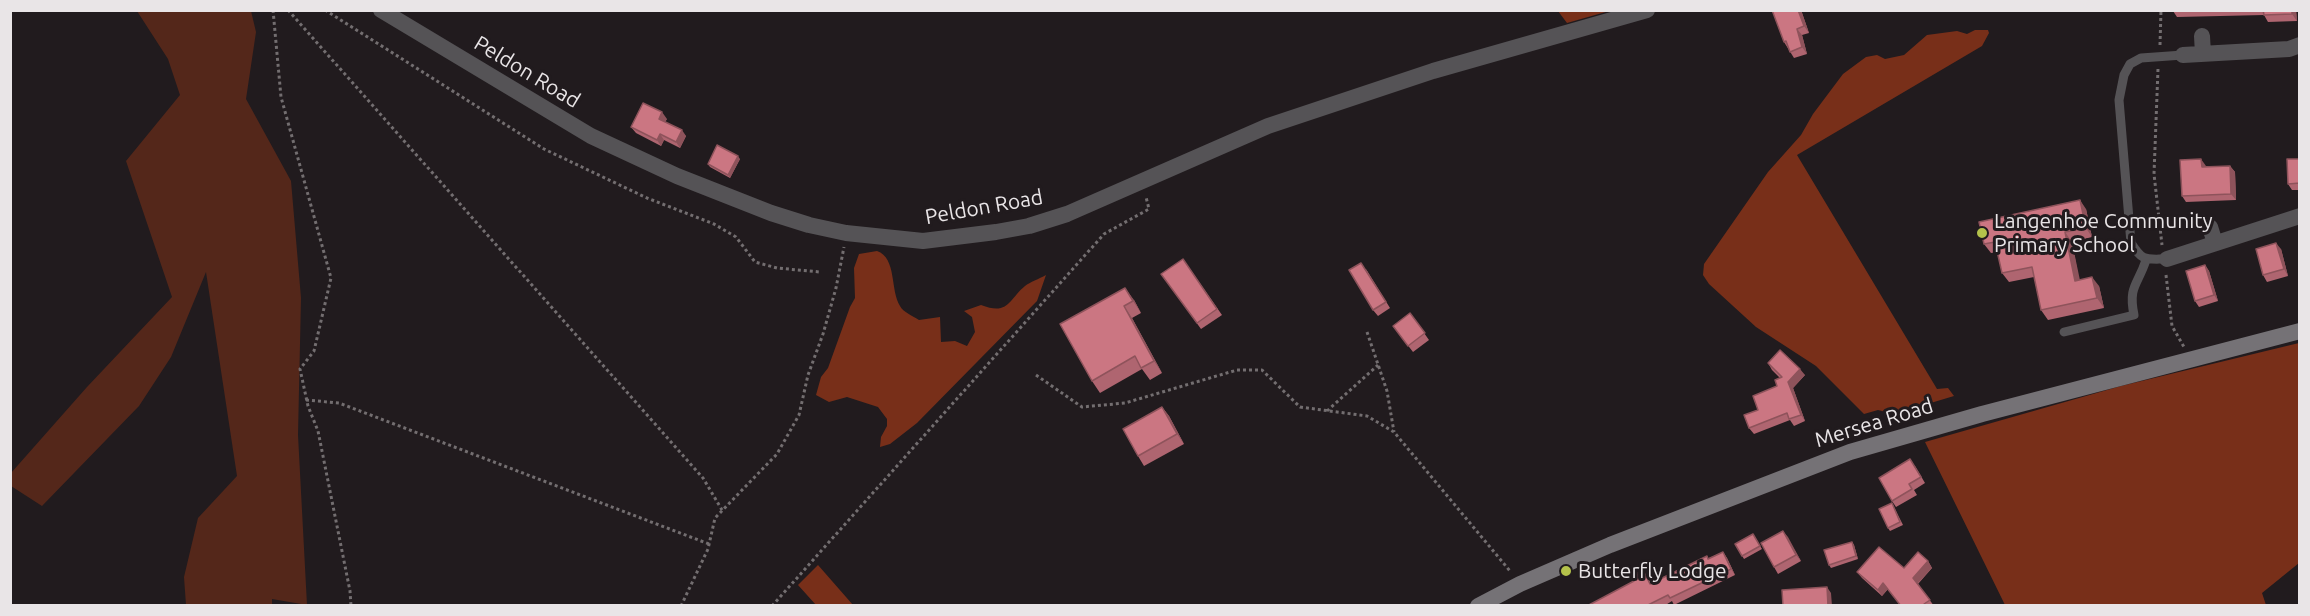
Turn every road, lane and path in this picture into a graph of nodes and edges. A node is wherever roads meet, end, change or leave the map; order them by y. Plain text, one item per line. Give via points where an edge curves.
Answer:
1 (273, 10) edge
2 (288, 10) edge
3 (326, 10) edge
4 (381, 10) edge
5 (1647, 10) edge
6 (2161, 10) edge
7 (2202, 36) dead end
8 (2300, 45) edge
9 (2203, 54) junction
10 (2183, 55) joint
11 (2159, 56) junction
12 (1142, 182) junction
13 (2300, 216) edge
14 (846, 233) junction
15 (2165, 259) junction
16 (2146, 260) junction
17 (820, 272) dead end
18 (2300, 331) edge
19 (1367, 332) dead end
20 (2064, 332) dead end
21 (2190, 358) junction
22 (1378, 365) junction
23 (1036, 375) dead end
24 (306, 400) junction
25 (1327, 411) junction
26 (1394, 432) junction
27 (722, 510) junction
28 (709, 544) junction
29 (1520, 584) junction
30 (351, 606) edge
31 (681, 606) edge
32 (772, 606) edge
33 (1478, 606) edge

1 - 24 path via 281,97 331,278 314,351 300,369
2 - 27 path via 704,478
3 - 17 path via 544,149 647,198 714,224 736,237 755,262
4 - 14 street, Peldon Road via 602,141 739,201
5 - 12 street, Peldon Road via 1433,71 1268,126
6 - 11 path
7 - 9 street
8 - 9 street
9 - 10 street
10 - 11 lane
11 - 15 path via 2154,174
11 - 16 lane via 2130,64 2119,100 2131,243
12 - 14 street, Peldon Road via 1067,214 996,232 923,241
12 - 32 path via 1149,209 1104,234
13 - 15 street via 2213,235
14 - 27 path via 836,288 799,415 777,454
15 - 16 lane
15 - 21 path via 2172,326
16 - 20 lane via 2133,285 2134,315
18 - 21 main road, Mersea Road
19 - 22 path
21 - 29 main road, Mersea Road via 1850,452
22 - 25 path
22 - 26 path
23 - 25 path via 1082,407 1125,403 1237,370 1262,370 1300,407
24 - 28 path via 339,403
24 - 30 path via 318,431
25 - 26 path via 1367,416
26 - 29 path
27 - 28 path via 715,518
28 - 31 path
29 - 33 main road, Mersea Road

